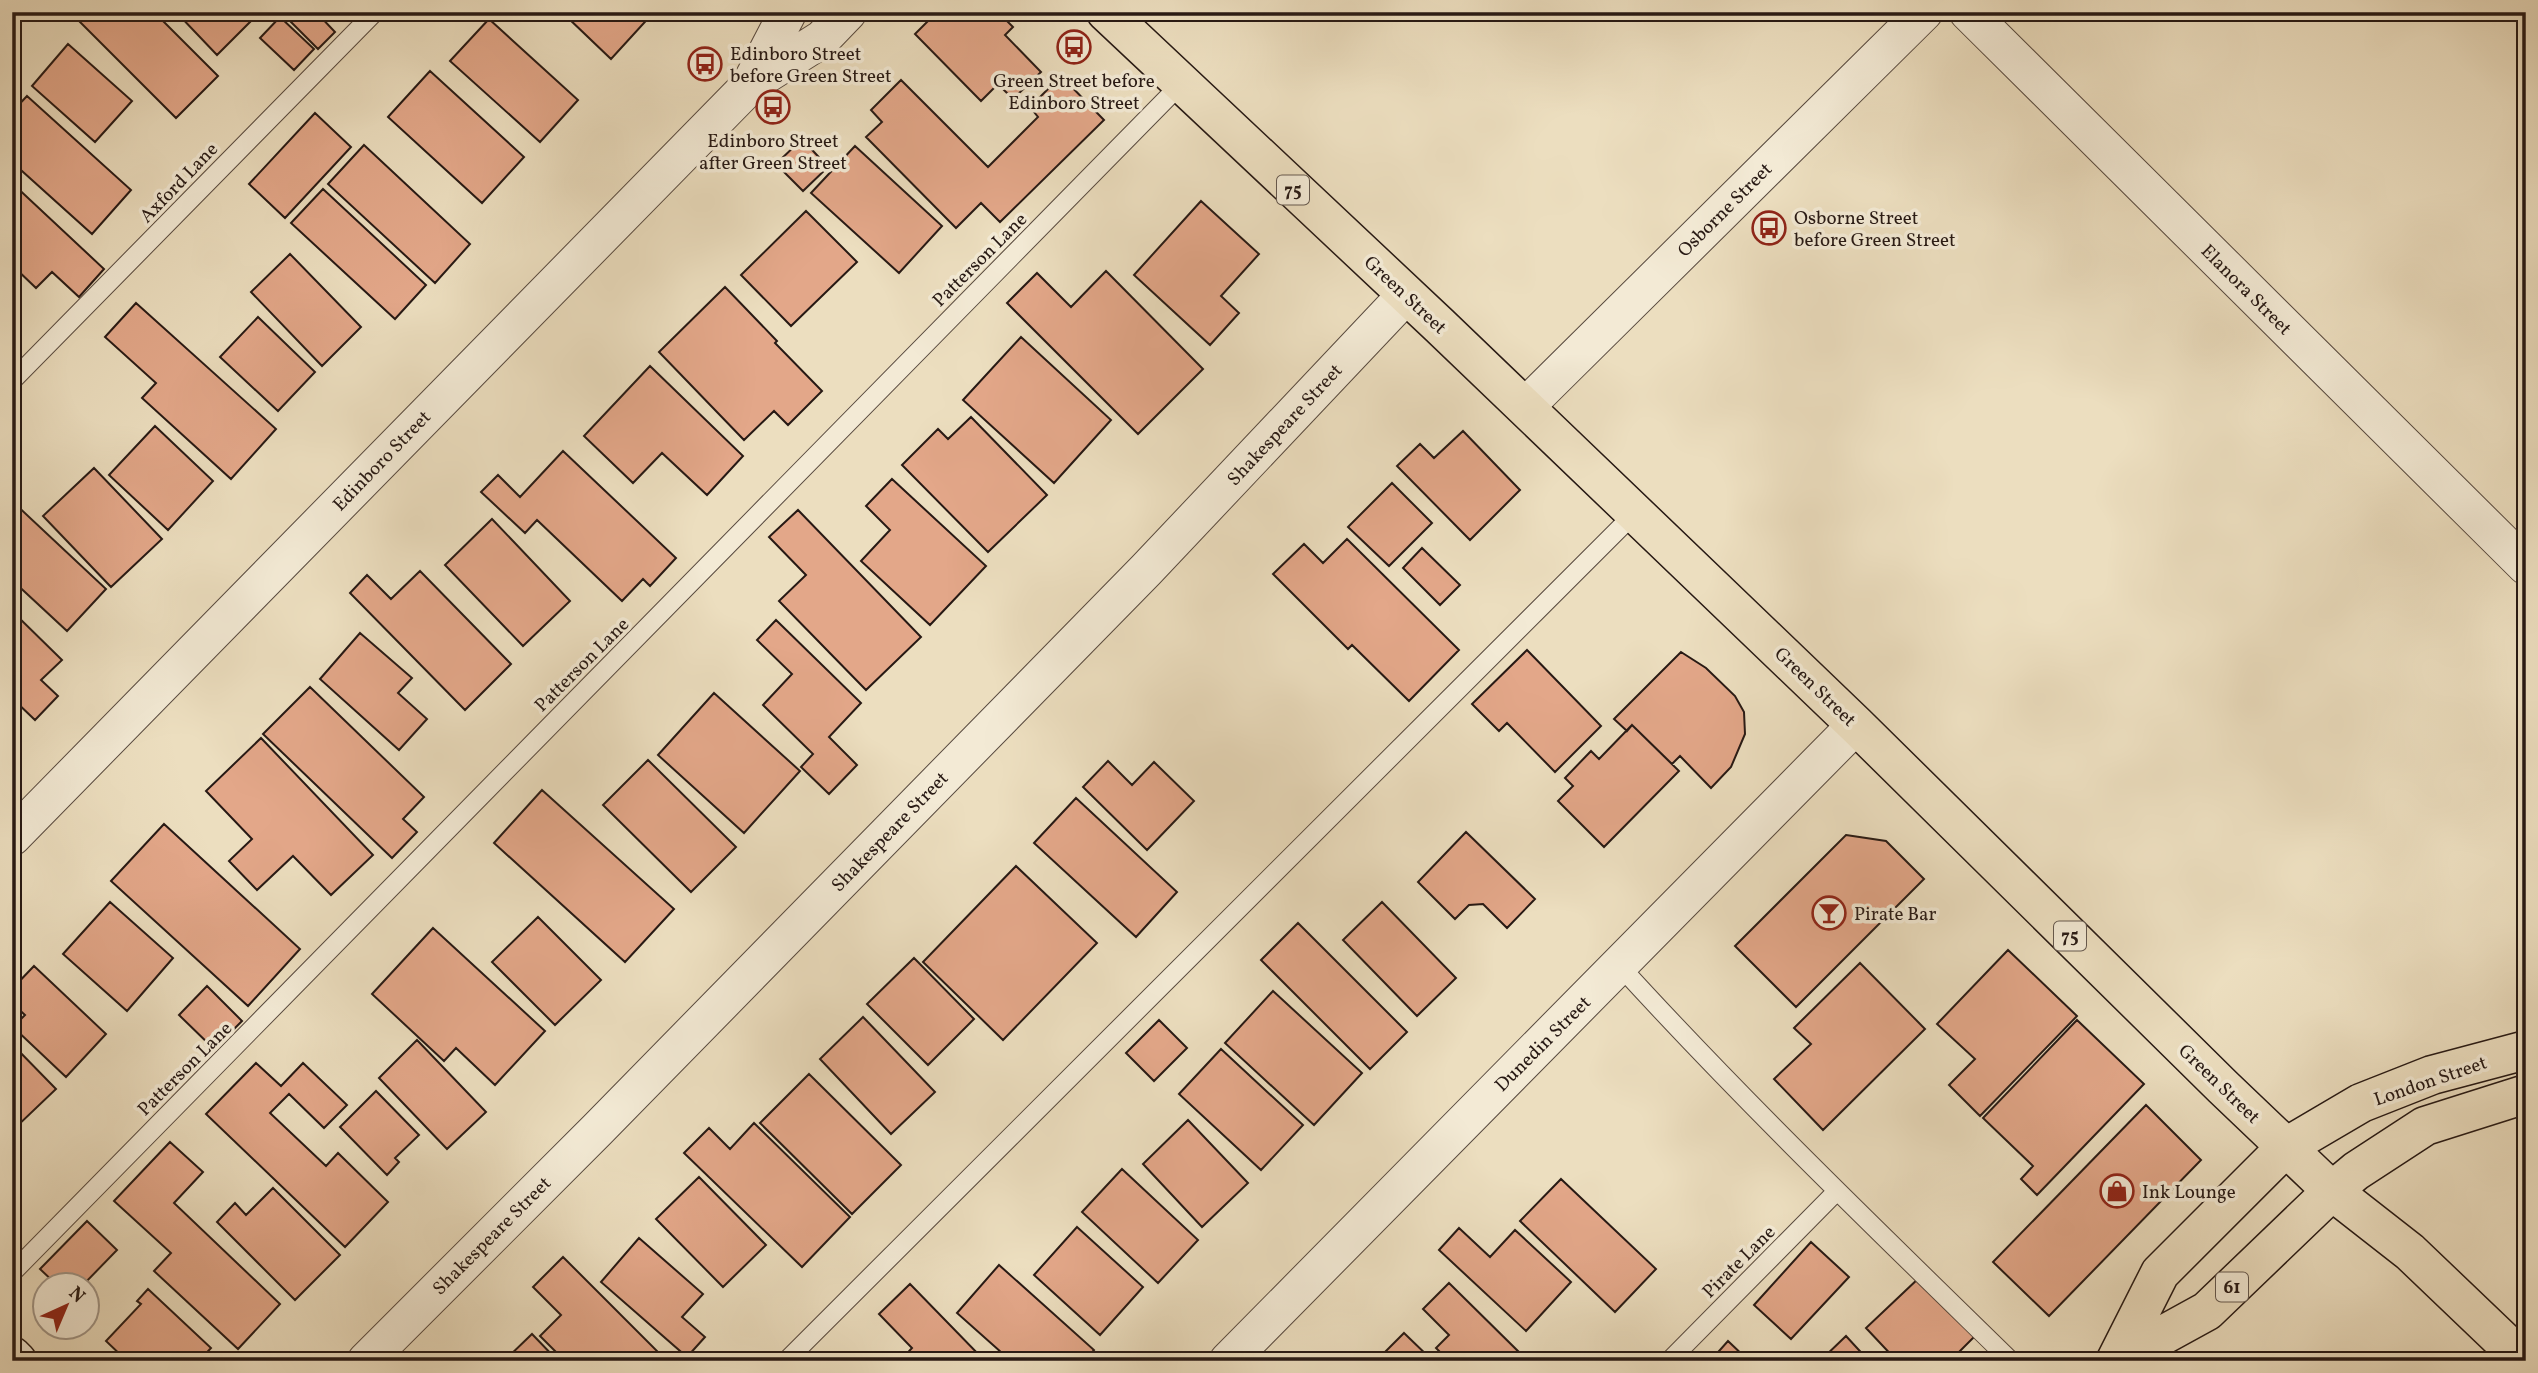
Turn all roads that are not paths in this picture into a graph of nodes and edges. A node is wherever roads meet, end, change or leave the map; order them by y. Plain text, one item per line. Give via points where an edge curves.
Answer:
1 (375, 12) edge
2 (788, 12) edge
3 (848, 12) edge
4 (1106, 12) edge
5 (1924, 12) edge
6 (1968, 12) edge
7 (751, 84) junction
8 (1181, 84) junction
9 (1406, 295) junction
10 (12, 382) edge
11 (1525, 407) junction
12 (1635, 513) junction
13 (2526, 566) edge
14 (1856, 724) junction
15 (12, 837) edge
16 (1619, 965) junction
17 (2526, 1050) edge
18 (2526, 1094) edge
19 (2286, 1147) junction
20 (1837, 1191) junction
21 (2332, 1191) junction
22 (12, 1273) edge
23 (12, 1356) edge
24 (17, 1361) edge
25 (366, 1361) edge
26 (786, 1361) edge
27 (1228, 1361) edge
28 (1669, 1361) edge
29 (2011, 1361) edge
30 (2116, 1361) edge
31 (2524, 1361) edge

1 - 10 lane, Axford Lane
2 - 7 street, Edinboro Street
3 - 7 street, Edinboro Street via 822,39
4 - 8 main road, Green Street / 75
5 - 11 street, Osborne Street
6 - 13 street, Elanora Street
7 - 15 street, Edinboro Street
8 - 9 main road, Green Street / 75
8 - 22 lane, Patterson Lane
9 - 11 main road, Green Street / 75
9 - 25 street, Shakespeare Street via 1146,570
11 - 12 main road, Green Street / 75
12 - 14 main road, Green Street / 75
12 - 26 lane
14 - 16 street, Dunedin Street
14 - 19 main road, Green Street / 75
16 - 20 lane
16 - 27 street, Dunedin Street
17 - 19 main road, London Street / 61 via 2432,1075 2361,1103
18 - 21 main road, London Street / 61 via 2425,1126
19 - 21 main road, Green Street / 75
19 - 30 main road, London Street / 61 via 2160,1273
20 - 28 lane, Pirate Lane
20 - 29 lane
21 - 30 main road, London Street / 61 via 2207,1311
21 - 31 main road, Green Street / 75 via 2410,1252
23 - 24 street

